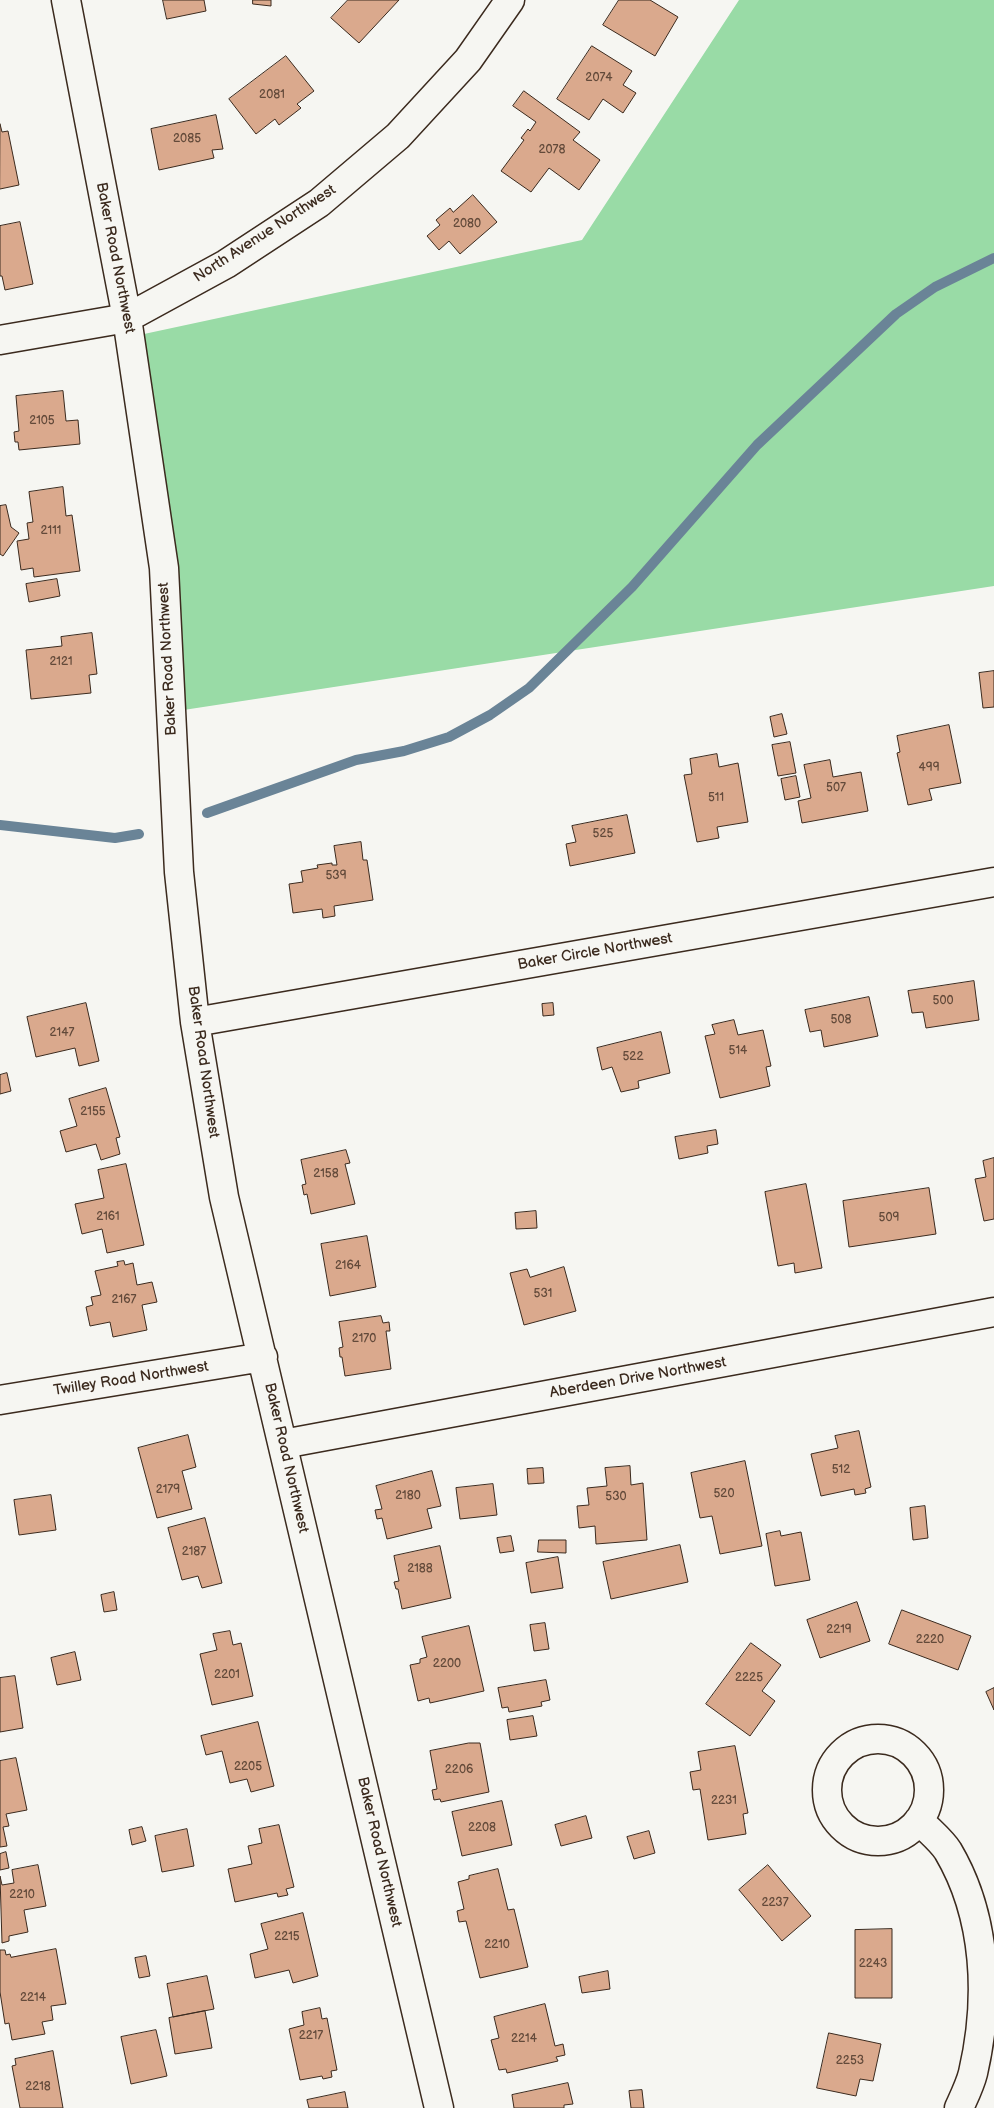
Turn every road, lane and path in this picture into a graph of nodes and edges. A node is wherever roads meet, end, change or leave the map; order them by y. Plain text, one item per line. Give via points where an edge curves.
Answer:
1 (66, 0) edge
2 (510, 0) edge
3 (127, 318) junction
4 (0, 340) edge
5 (994, 882) edge
6 (195, 1022) junction
7 (994, 1312) edge
8 (263, 1357) junction
9 (0, 1400) edge
10 (283, 1444) junction
11 (919, 1820) dead end
12 (439, 2108) edge
13 (959, 2108) edge

1 - 3 street, Baker Road Northwest
2 - 3 street, North Avenue Northwest via 468,60 398,136 320,203 226,264
3 - 4 street, North Avenue Northwest
3 - 6 street, Baker Road Northwest via 164,568 179,872
5 - 6 street, Baker Circle Northwest
6 - 8 street, Baker Road Northwest via 224,1197
7 - 10 street, Aberdeen Drive Northwest
8 - 9 street, Twilley Road Northwest
8 - 10 street, Baker Road Northwest
10 - 12 street, Baker Road Northwest
11 - 13 street via 947,1849 966,1889 980,1943 984,1999 973,2074

